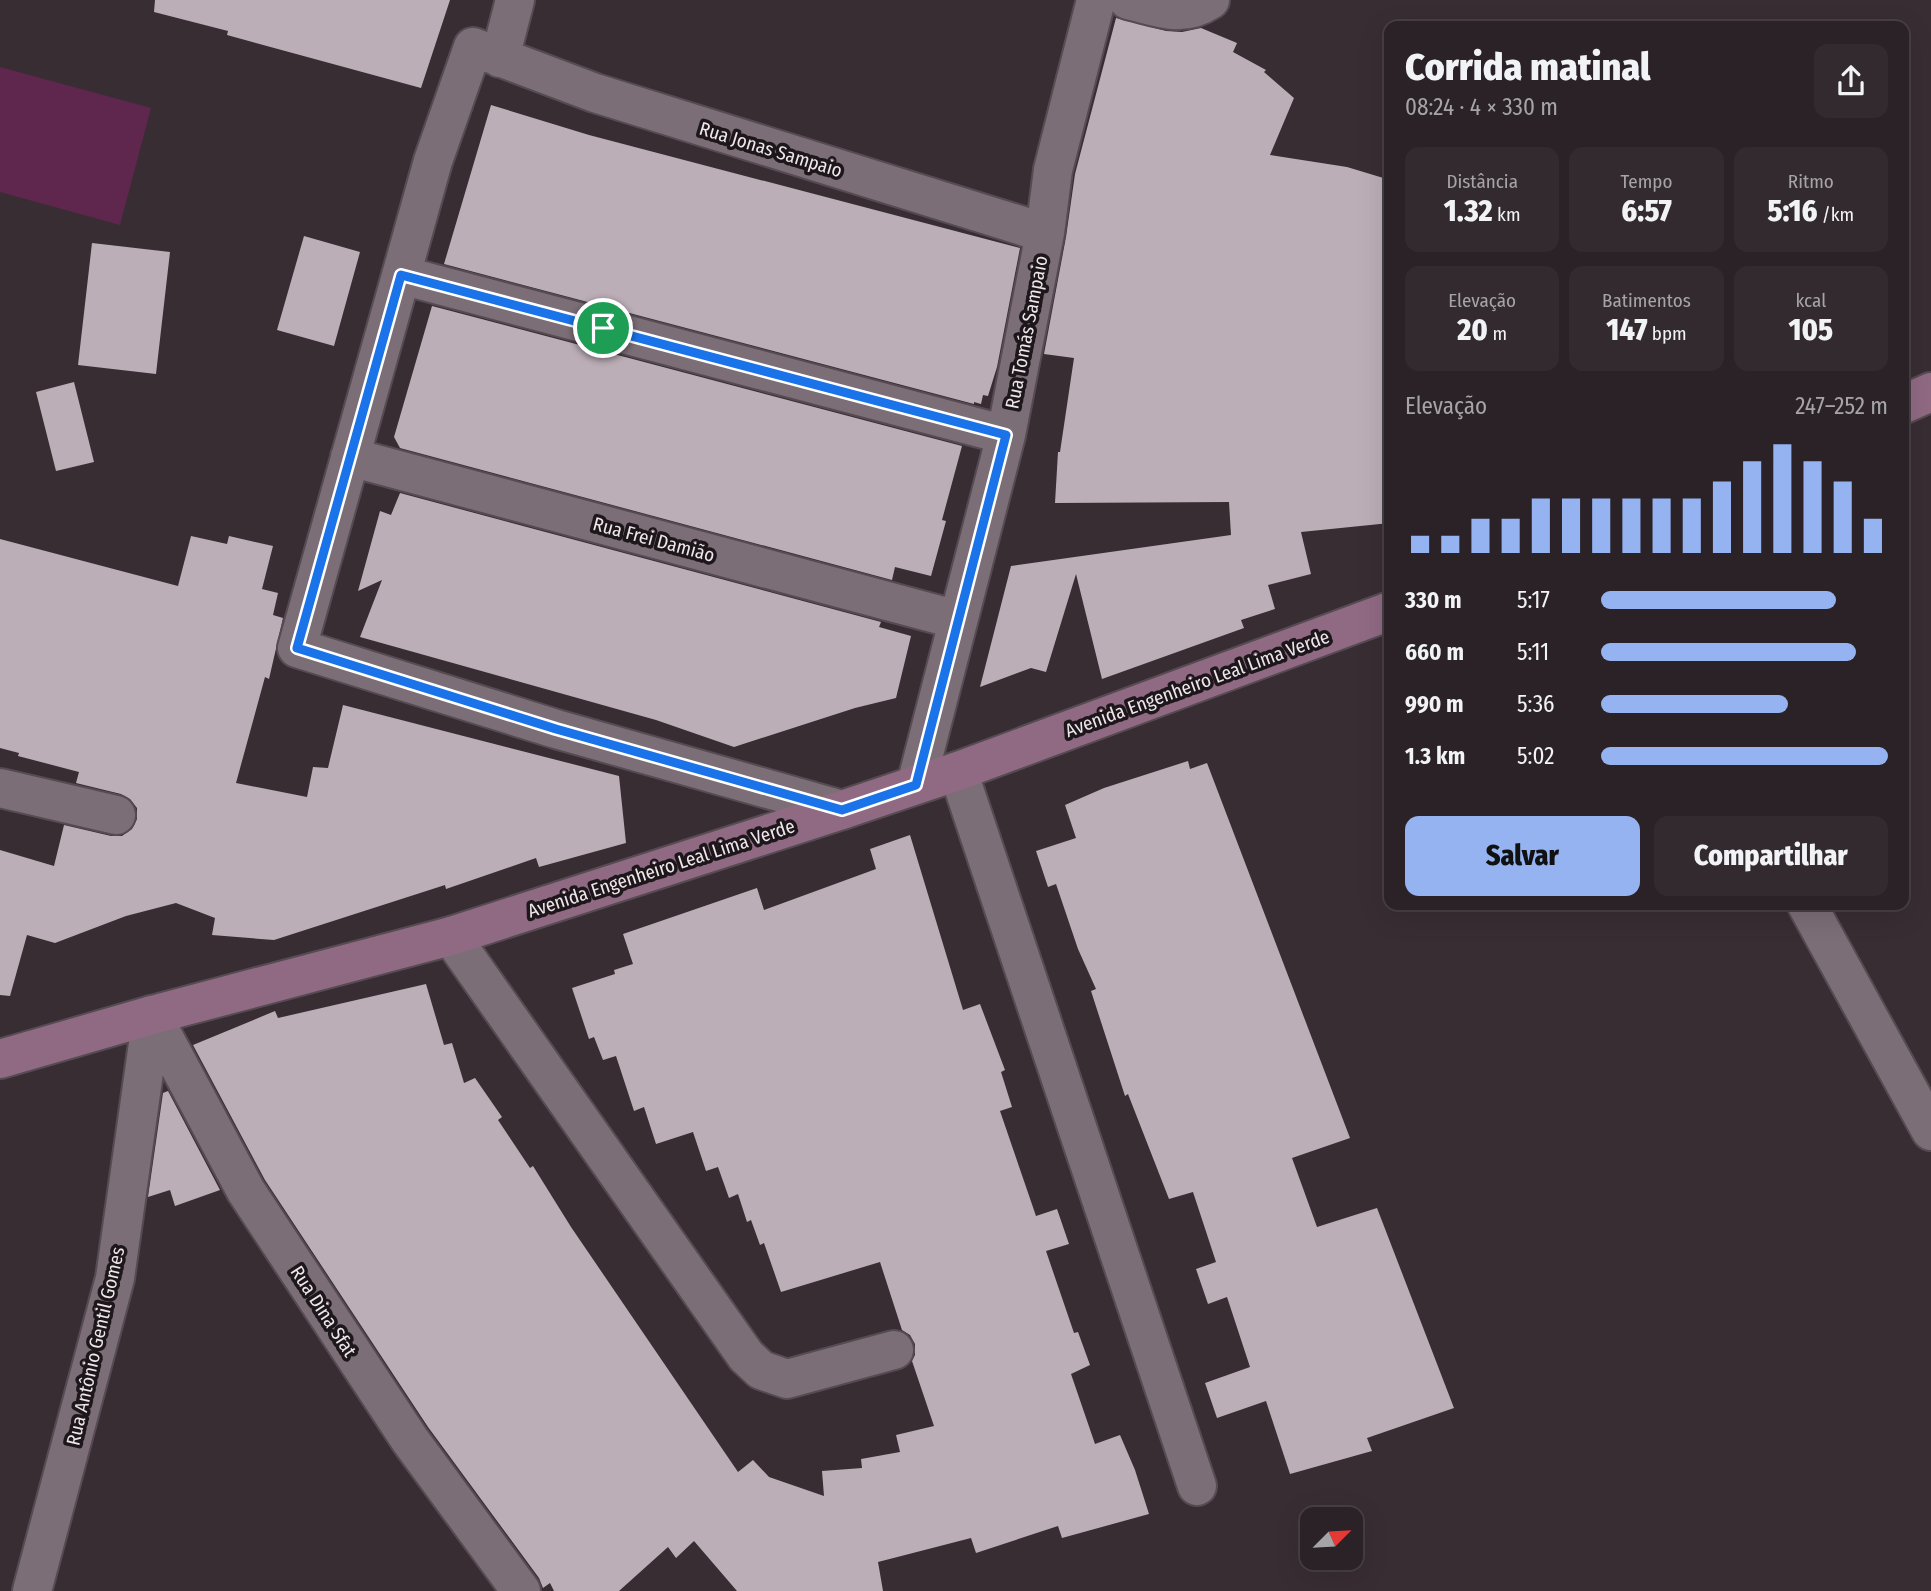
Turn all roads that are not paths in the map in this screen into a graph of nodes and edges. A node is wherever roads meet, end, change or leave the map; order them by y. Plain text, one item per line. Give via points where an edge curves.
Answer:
1 (515, 0) edge
2 (1096, 0) edge
3 (1128, 0) edge
4 (1210, 0) edge
5 (500, 58) junction
6 (1045, 233) junction
7 (401, 275) junction
8 (1931, 392) edge
9 (1909, 402) edge
10 (1006, 435) junction
11 (350, 457) junction
12 (1384, 613) edge
13 (958, 620) junction
14 (958, 771) junction
15 (916, 785) junction
16 (0, 788) edge
17 (842, 810) junction
18 (117, 816) dead end
19 (1810, 910) edge
20 (451, 936) junction
21 (152, 1015) junction
22 (0, 1059) edge
23 (1931, 1131) edge
24 (894, 1350) dead end
25 (1197, 1486) dead end
26 (32, 1591) edge
27 (521, 1591) edge

1 - 5 street
2 - 6 street, Rua Tomás Sampaio via 1054,170
3 - 4 street via 1179,12
5 - 6 street, Rua Jonas Sampaio via 607,97
5 - 7 street via 474,47 433,161
6 - 10 street, Rua Tomás Sampaio
7 - 10 street
7 - 11 street
8 - 9 street
10 - 13 street, Rua Tomás Sampaio
11 - 13 street, Rua Frei Damião
11 - 17 street via 297,648 556,729
12 - 14 street, Avenida Engenheiro Leal Lima Verde
13 - 15 street, Rua Tomás Sampaio
14 - 15 street, Avenida Engenheiro Leal Lima Verde
14 - 25 street
15 - 17 street, Avenida Engenheiro Leal Lima Verde
16 - 18 street
17 - 20 street, Avenida Engenheiro Leal Lima Verde
19 - 23 street
20 - 21 street, Avenida Engenheiro Leal Lima Verde
20 - 24 street via 746,1356 761,1370 787,1379
21 - 22 street, Avenida Engenheiro Leal Lima Verde
21 - 26 street, Rua Antônio Gentil Gomes via 115,1278
21 - 27 street, Rua Dina Sfat via 246,1191 410,1440

